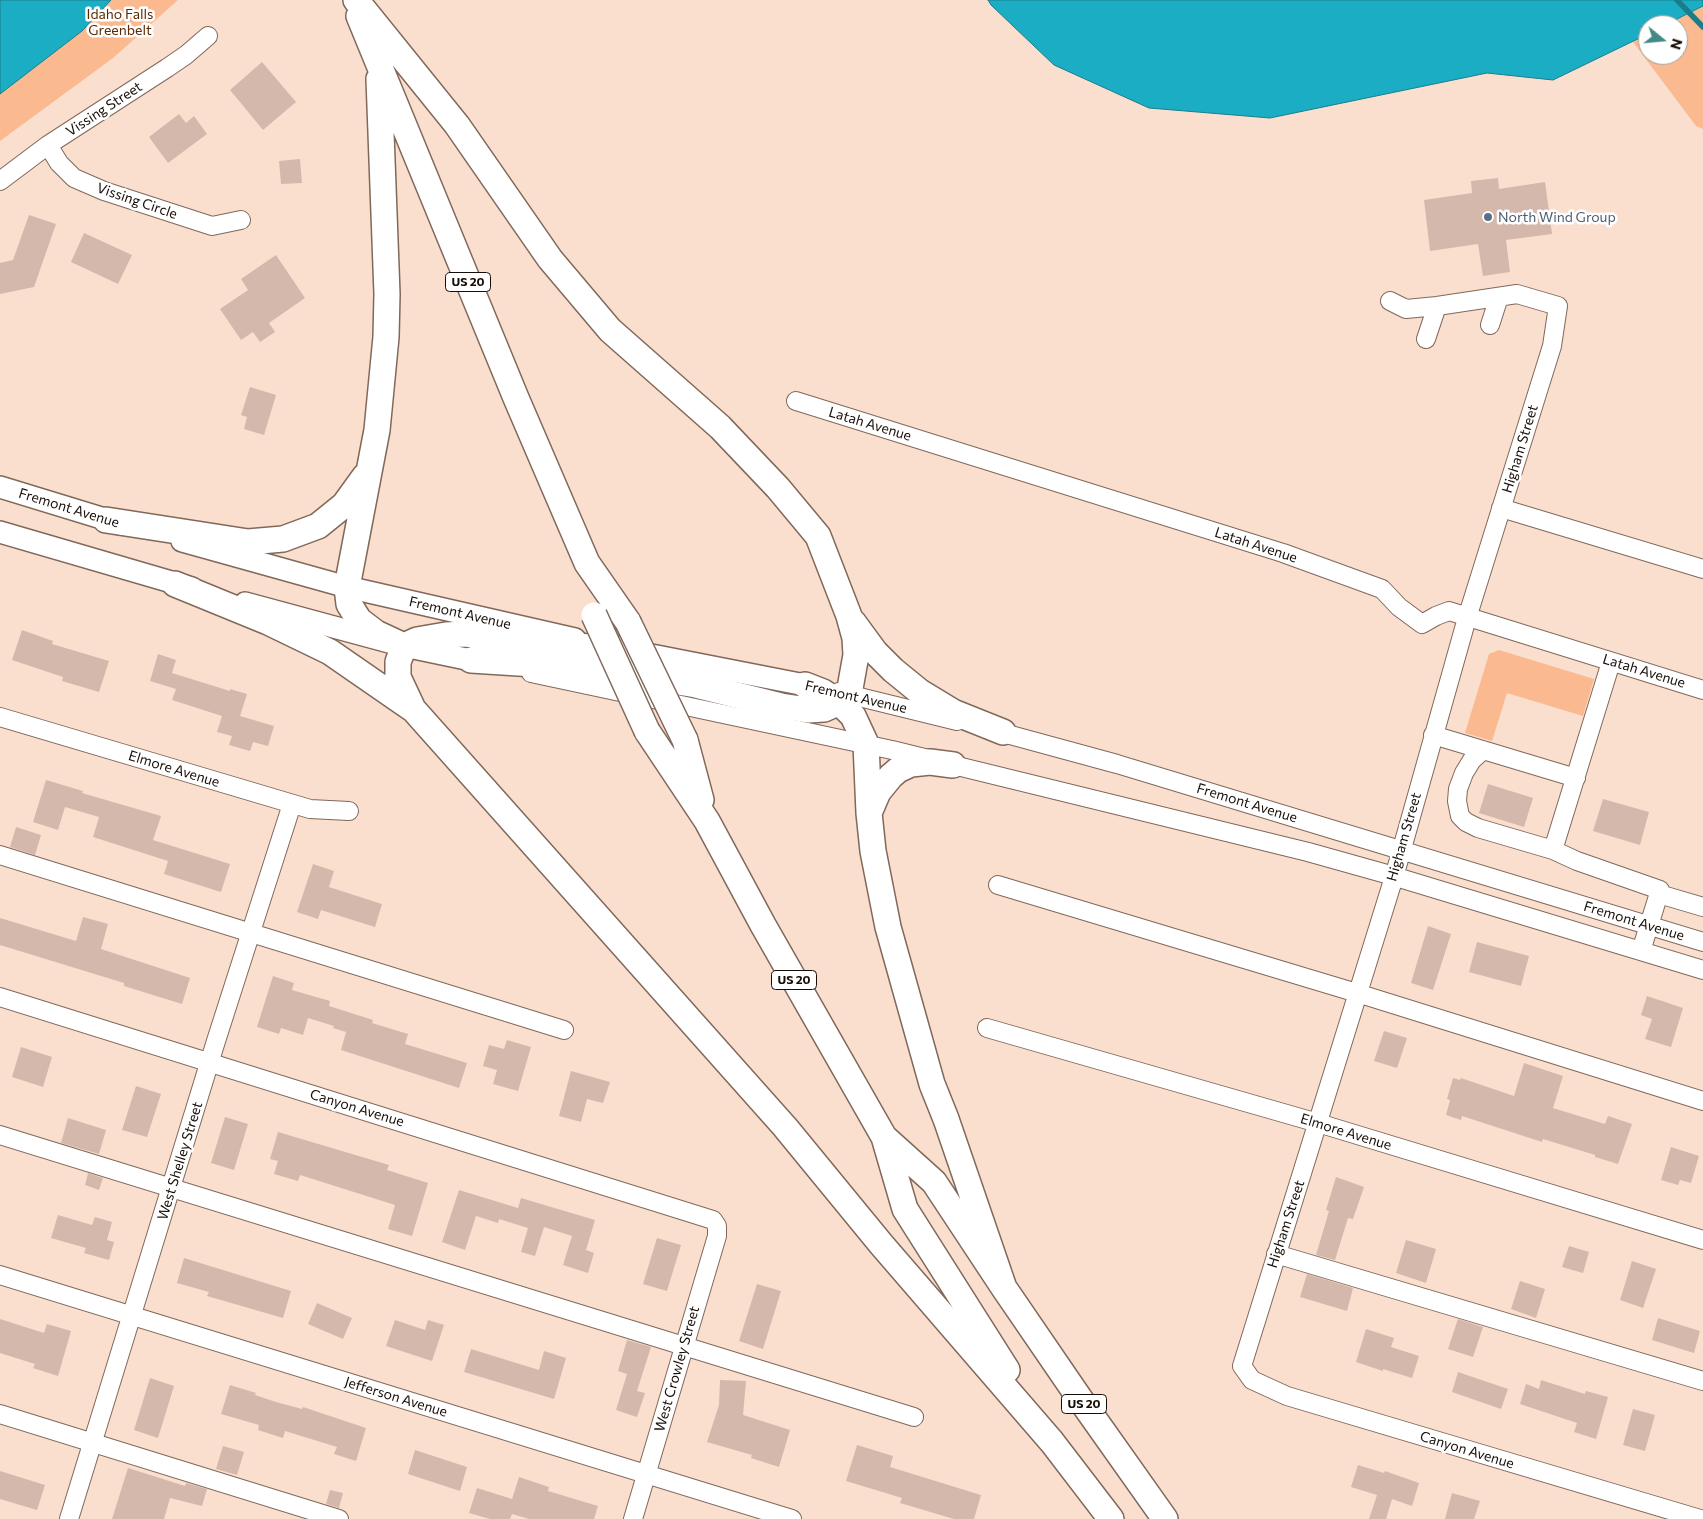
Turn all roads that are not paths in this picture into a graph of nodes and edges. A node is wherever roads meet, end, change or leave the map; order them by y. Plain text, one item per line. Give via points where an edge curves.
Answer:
1 (352, 0) edge
2 (356, 0) edge
3 (208, 36) dead end
4 (378, 63) junction
5 (48, 146) junction
6 (0, 181) edge
7 (241, 220) dead end
8 (1499, 297) junction
9 (1390, 301) dead end
10 (1437, 306) junction
11 (1490, 325) dead end
12 (1426, 339) dead end
13 (796, 401) dead end
14 (369, 470) junction
15 (0, 487) edge
16 (1502, 508) junction
17 (106, 520) junction
18 (0, 532) edge
19 (587, 563) junction
20 (1703, 569) edge
21 (175, 584) junction
22 (347, 587) junction
23 (849, 616) junction
24 (1467, 618) junction
25 (404, 646) junction
26 (615, 648) junction
27 (471, 660) junction
28 (1612, 662) junction
29 (805, 685) joint
30 (1703, 690) edge
31 (845, 699) junction
32 (413, 710) junction
33 (0, 717) edge
34 (1003, 732) junction
35 (1433, 735) junction
36 (866, 744) junction
37 (1483, 750) junction
38 (953, 765) junction
39 (1576, 778) junction
40 (292, 804) junction
41 (349, 811) dead end
42 (869, 813) junction
43 (708, 821) junction
44 (1401, 850) junction
45 (1553, 850) junction
46 (0, 855) edge
47 (1394, 877) junction
48 (998, 885) dead end
49 (1659, 894) junction
50 (1703, 907) edge
51 (1649, 926) junction
52 (250, 933) junction
53 (1703, 942) edge
54 (1641, 952) junction
55 (1703, 970) edge
56 (1357, 994) junction
57 (0, 997) edge
58 (987, 1028) dead end
59 (564, 1030) dead end
60 (210, 1063) junction
61 (1703, 1101) edge
62 (1318, 1123) junction
63 (0, 1135) edge
64 (884, 1136) junction
65 (172, 1188) junction
66 (713, 1220) joint
67 (1703, 1240) edge
68 (1276, 1254) junction
69 (0, 1275) edge
70 (1004, 1288) junction
71 (131, 1316) junction
72 (683, 1346) junction
73 (1242, 1366) joint
74 (1703, 1381) edge
75 (0, 1414) edge
76 (914, 1417) dead end
77 (93, 1442) junction
78 (1052, 1442) junction
79 (647, 1473) junction
80 (69, 1519) edge
81 (339, 1519) edge
82 (633, 1519) edge
83 (792, 1519) edge
84 (1111, 1519) edge
85 (1165, 1519) edge
86 (1700, 1519) edge

1 - 4 highway, US 20
2 - 23 highway via 457,125 550,259 610,330 720,428 778,488 818,536
3 - 5 street, Vissing Street via 186,55
4 - 14 highway via 387,294 377,430
4 - 19 highway, US 20
5 - 6 street, Vissing Street
5 - 7 street, Vissing Circle via 74,178 104,191 212,226
8 - 10 street
8 - 11 street
8 - 16 street, Higham Street via 1517,294 1558,306 1552,346
9 - 10 street via 1406,309
10 - 12 street
13 - 24 street, Latah Avenue via 1282,553 1382,589 1422,624 1449,611
14 - 17 highway via 344,505 318,526 283,539 248,542
14 - 22 highway
15 - 17 main road, Fremont Avenue
16 - 20 street
16 - 24 street, Higham Street
17 - 22 main road, Fremont Avenue
18 - 21 main road, Fremont Avenue
19 - 43 highway, US 20, bridge via 628,622 685,740
19 - 43 highway, US 20, bridge via 594,615 647,731
21 - 25 main road, Fremont Avenue
21 - 32 highway via 268,622 330,652
22 - 25 highway via 349,604 359,620 376,633
22 - 26 main road, Fremont Avenue
23 - 31 highway via 856,655
23 - 34 highway via 875,652 920,692 954,712
24 - 28 street, Latah Avenue
24 - 35 street, Higham Street
25 - 26 highway via 429,637 465,634 528,644
25 - 27 main road, Fremont Avenue
25 - 32 highway via 398,662 398,676
26 - 29 main road, Fremont Avenue
27 - 31 highway via 584,666 696,684 808,710 824,709
27 - 36 street, Fremont Avenue
28 - 30 street, Latah Avenue
28 - 39 street
29 - 31 highway
31 - 34 street, Fremont Avenue
31 - 36 highway
32 - 78 highway via 784,1127
33 - 40 street, Elmore Avenue
34 - 44 street, Fremont Avenue
35 - 37 street
35 - 44 street, Higham Street
36 - 38 street, Fremont Avenue
36 - 42 highway
37 - 39 street
37 - 45 street via 1472,760 1458,789 1460,816 1478,828
38 - 42 highway via 930,762 911,764 898,770 878,792
38 - 47 street, Fremont Avenue via 1308,852
39 - 45 street
40 - 41 street, Elmore Avenue via 310,809
40 - 52 street, West Shelley Street
42 - 70 highway via 888,927 908,1003 932,1084
43 - 64 highway, US 20 via 763,925
44 - 47 street, Higham Street
44 - 51 street, Fremont Avenue
45 - 49 street via 1660,890
46 - 52 street
47 - 54 street, Fremont Avenue
47 - 56 street, Higham Street
48 - 56 street
49 - 50 street
49 - 51 street
51 - 53 street, Fremont Avenue
51 - 54 street
52 - 59 street
52 - 60 street, West Shelley Street
54 - 55 street, Fremont Avenue
56 - 61 street
56 - 62 street, Higham Street
57 - 60 street, Canyon Avenue
58 - 62 street, Elmore Avenue
60 - 65 street, West Shelley Street
60 - 66 street, Canyon Avenue
62 - 67 street, Elmore Avenue
62 - 68 street, Higham Street
63 - 65 street
64 - 70 highway, US 20 via 934,1182
64 - 78 highway, US 20 via 905,1209
65 - 71 street, West Shelley Street
65 - 72 street
66 - 72 street, West Crowley Street via 717,1236
68 - 73 street, Higham Street
68 - 74 street
69 - 71 street, Jefferson Avenue
70 - 85 highway, US 20
71 - 77 street, West Shelley Street
71 - 79 street, Jefferson Avenue
72 - 76 street
72 - 79 street, West Crowley Street
73 - 86 street, Canyon Avenue via 1252,1380 1287,1396
75 - 77 street
77 - 80 street, West Shelley Street
77 - 81 street
78 - 84 highway, US 20
79 - 82 street, West Crowley Street
79 - 83 street, Jefferson Avenue

